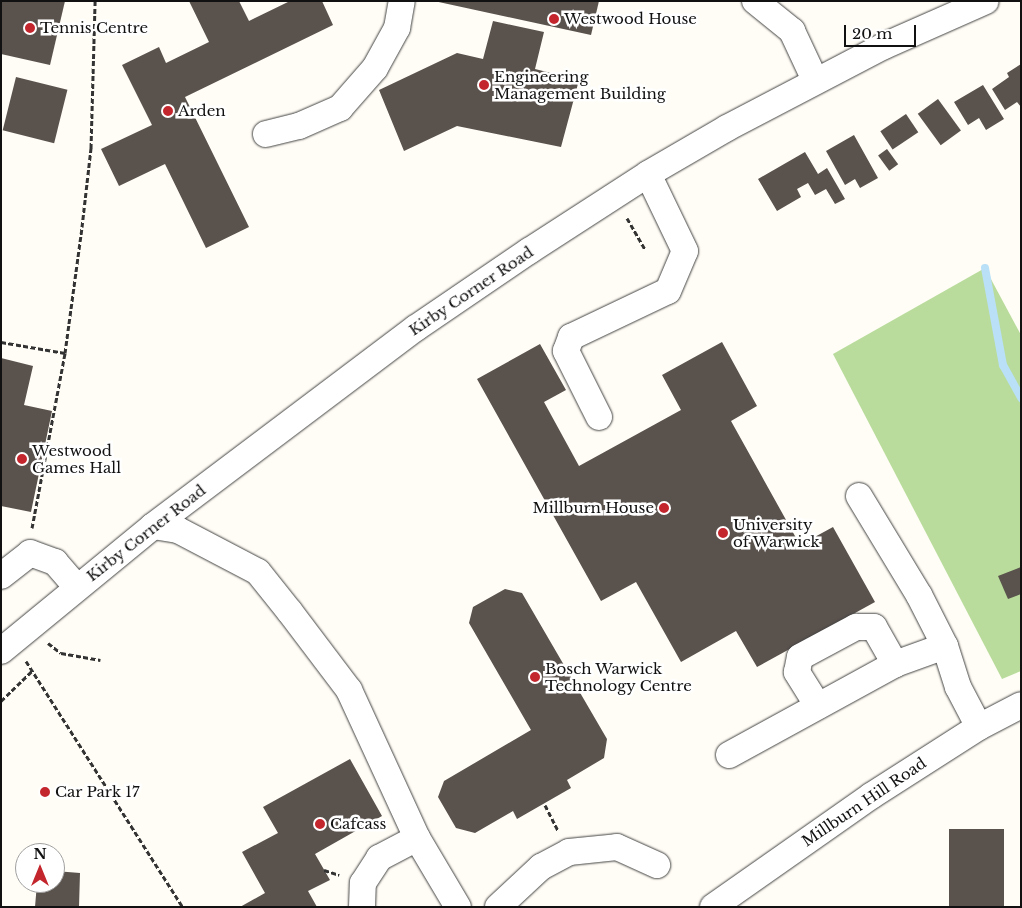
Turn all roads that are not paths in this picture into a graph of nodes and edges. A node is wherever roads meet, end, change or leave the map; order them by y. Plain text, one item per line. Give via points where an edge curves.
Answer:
1 (402, 1) edge
2 (755, 1) edge
3 (986, 1) edge
4 (815, 80) junction
5 (266, 134) dead end
6 (648, 174) junction
7 (598, 417) dead end
8 (860, 496) dead end
9 (154, 526) junction
10 (1, 576) edge
11 (77, 587) junction
12 (11, 643) edge
13 (945, 646) junction
14 (895, 664) junction
15 (1021, 705) edge
16 (818, 706) junction
17 (979, 727) junction
18 (729, 755) dead end
19 (417, 838) junction
20 (658, 864) dead end
21 (743, 897) edge
22 (362, 907) edge
23 (458, 907) edge
24 (498, 907) edge
25 (713, 907) edge

1 - 5 street via 396,28 375,68 340,108 299,126
2 - 4 street via 792,31
3 - 4 street, Kirby Corner Road
4 - 6 street, Kirby Corner Road
6 - 7 street via 685,251 668,291 571,337 566,351
6 - 9 street, Kirby Corner Road via 416,328
8 - 13 street via 919,594
9 - 11 street, Kirby Corner Road
9 - 19 street via 178,530 258,572 349,690
10 - 11 street via 30,554 55,562
11 - 12 street, Kirby Corner Road
13 - 14 street
13 - 17 street via 958,687
14 - 16 street
14 - 16 street via 874,628 856,628 800,657 797,672
15 - 17 street, Millburn Hill Road
16 - 18 street
17 - 21 street, Millburn Hill Road via 871,796
19 - 22 street via 379,858 364,883
19 - 23 street
20 - 24 street via 617,848 569,852 541,866
21 - 25 street, Millburn Hill Road

